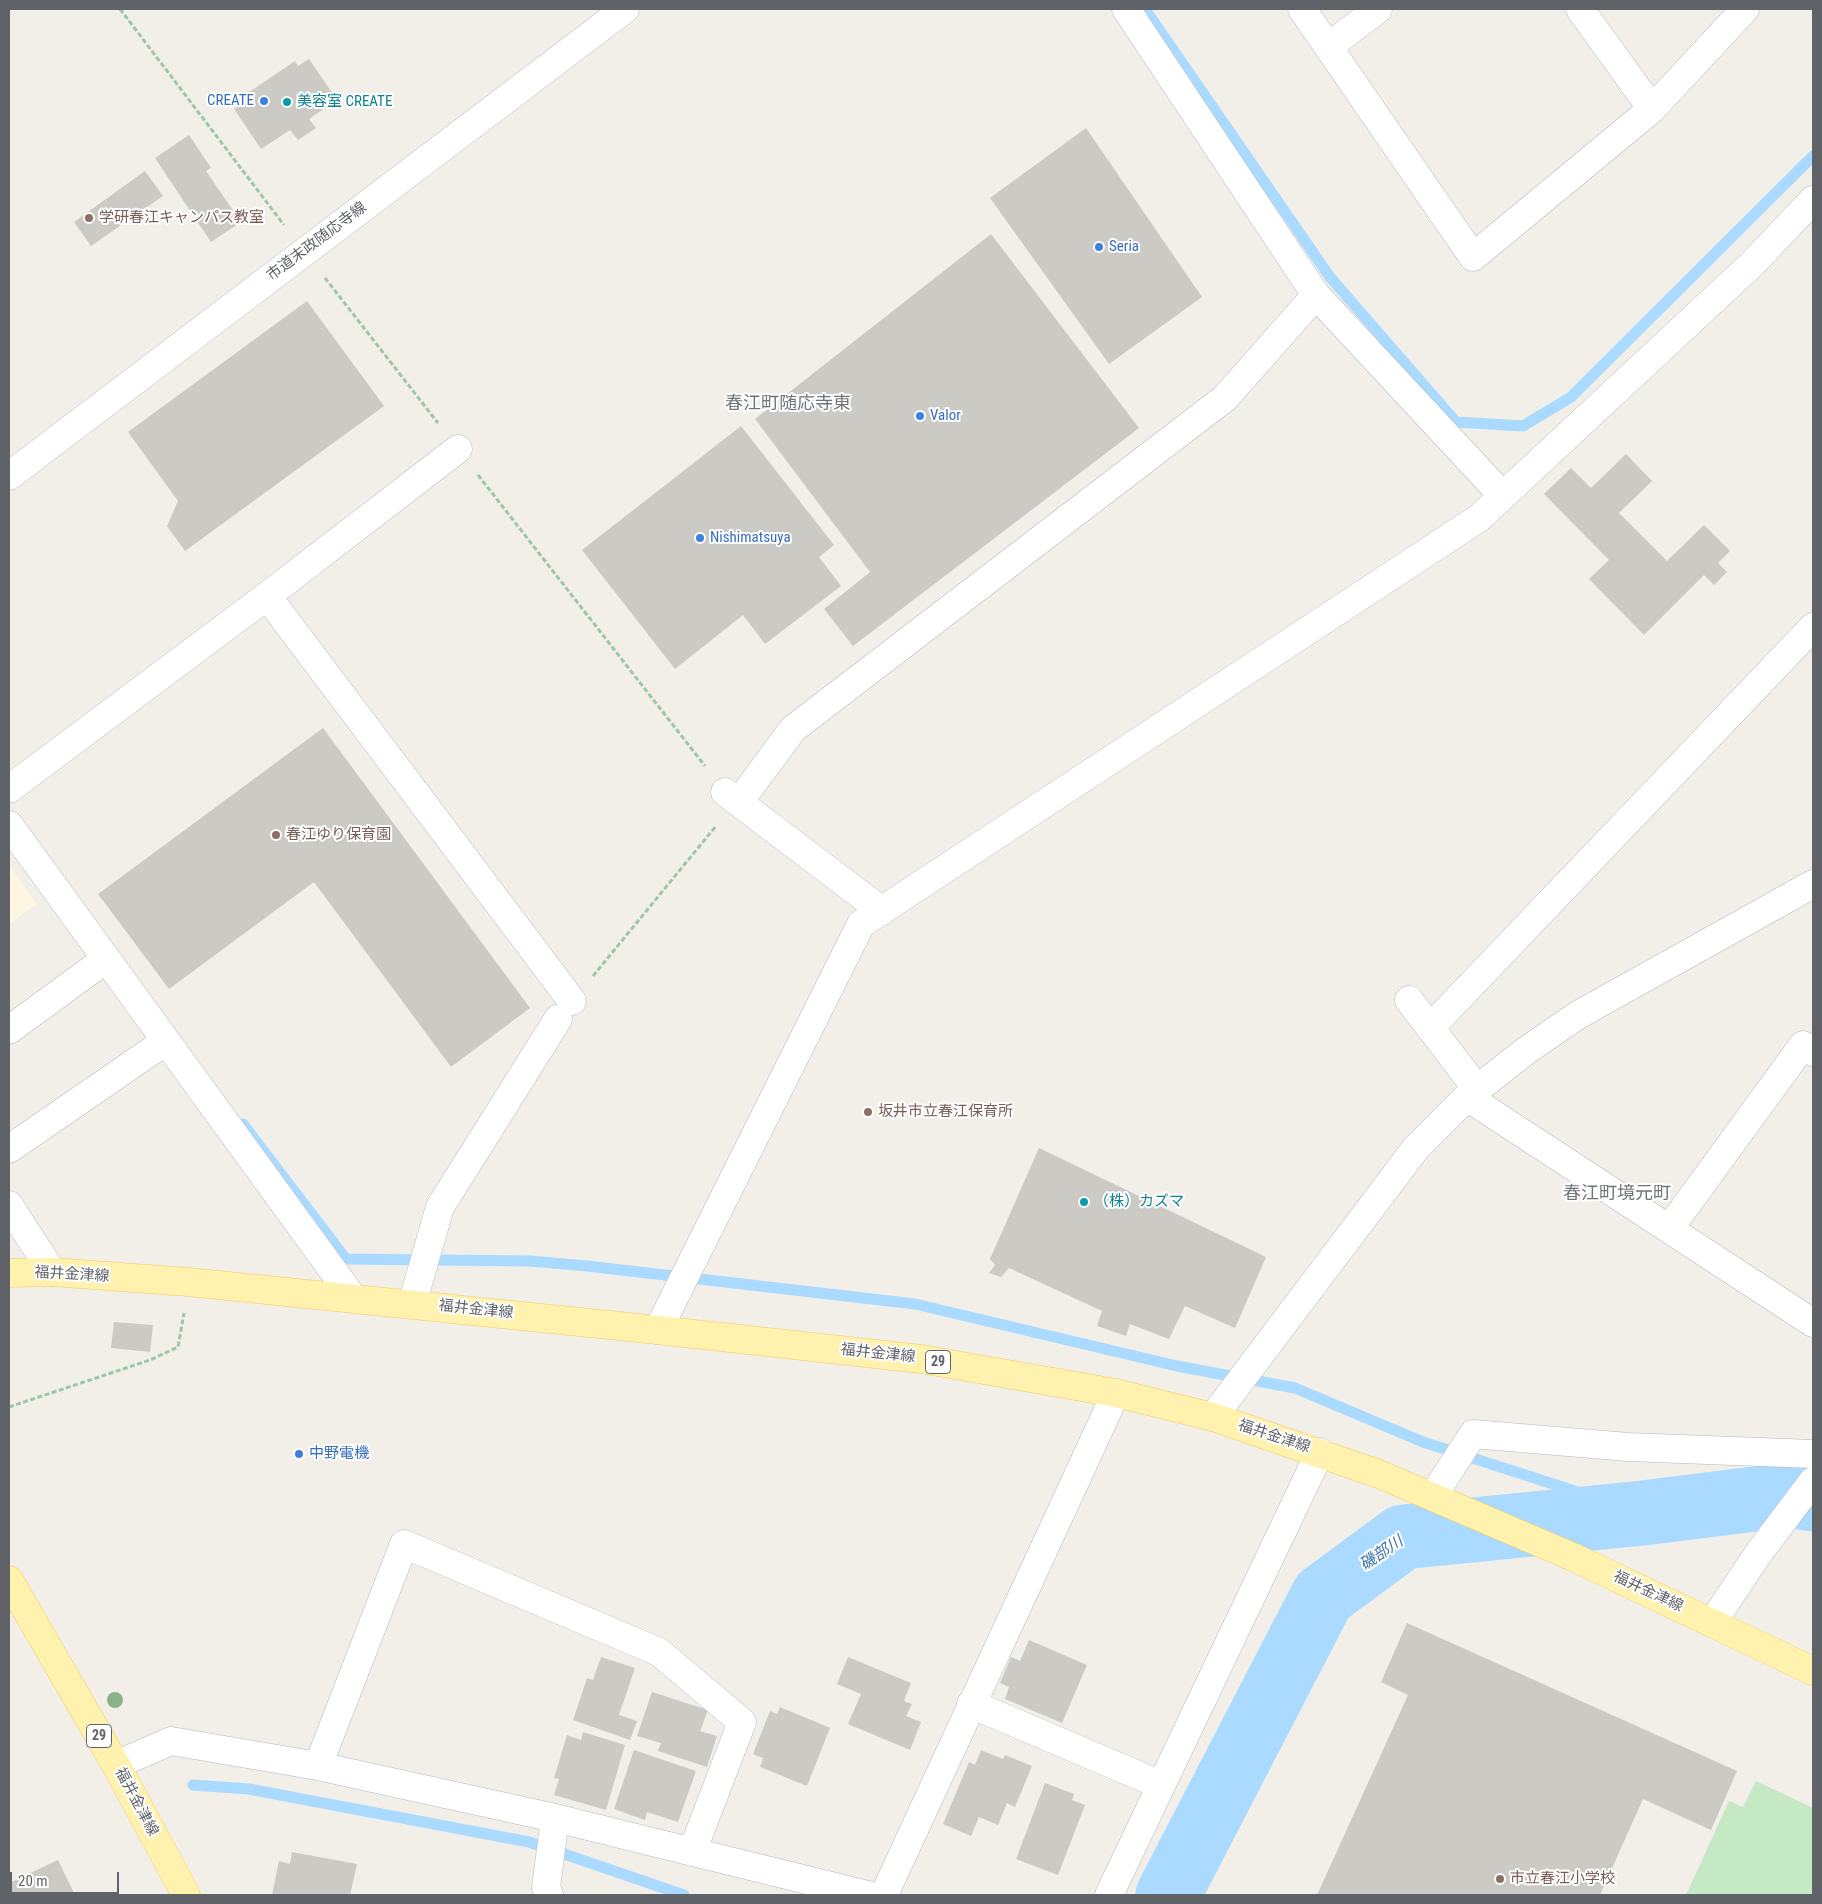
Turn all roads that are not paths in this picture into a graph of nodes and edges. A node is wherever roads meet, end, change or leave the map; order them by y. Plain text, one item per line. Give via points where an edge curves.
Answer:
1 (625, 9) edge
2 (1126, 9) edge
3 (1302, 9) edge
4 (1378, 9) edge
5 (1580, 9) edge
6 (1745, 9) edge
7 (1328, 47) junction
8 (1652, 109) junction
9 (1813, 200) edge
10 (1316, 295) junction
11 (458, 449) road end
12 (9, 476) edge
13 (1503, 496) junction
14 (268, 596) junction
15 (1813, 628) edge
16 (9, 789) edge
17 (9, 825) edge
18 (1813, 884) edge
19 (882, 911) junction
20 (106, 959) junction
21 (1409, 1000) dead end
22 (1430, 1028) junction
23 (9, 1030) edge
24 (166, 1041) junction
25 (1813, 1052) edge
26 (1472, 1093) junction
27 (9, 1149) edge
28 (9, 1205) edge
29 (1669, 1229) junction
30 (52, 1272) junction
31 (9, 1273) edge
32 (352, 1298) junction
33 (412, 1304) junction
34 (1813, 1323) edge
35 (658, 1330) junction
36 (1116, 1393) junction
37 (1213, 1418) junction
38 (1320, 1452) junction
39 (1813, 1454) edge
40 (1813, 1481) edge
41 (1433, 1496) junction
42 (9, 1580) edge
43 (1712, 1623) junction
44 (1813, 1671) edge
45 (971, 1704) junction
46 (116, 1766) junction
47 (318, 1766) junction
48 (1161, 1785) junction
49 (555, 1818) junction
50 (692, 1852) junction
51 (541, 1893) edge
52 (186, 1895) edge
53 (868, 1895) edge
54 (884, 1895) edge
55 (1110, 1895) edge

1 - 12 street, 市道末政随応寺線
2 - 10 street
3 - 7 street
4 - 7 street
5 - 8 street
6 - 8 street
7 - 8 street via 1473,257
9 - 13 street via 1752,264
10 - 13 street
10 - 19 street via 1225,398 792,729 732,796
11 - 14 street
13 - 19 street via 1479,518
14 - 16 street
14 - 33 street via 565,1010 440,1207
15 - 22 street
17 - 20 street
18 - 26 street via 1578,1015
19 - 35 street via 862,924
20 - 23 street
20 - 24 street
21 - 22 street
22 - 26 street
24 - 27 street
24 - 32 street
25 - 29 street via 1803,1045
26 - 29 street
26 - 37 street via 1416,1148
28 - 30 street
29 - 34 street
30 - 31 main road, 福井金津線 / 29
30 - 32 main road, 福井金津線 / 29
32 - 33 main road, 福井金津線 / 29
33 - 35 main road, 福井金津線 / 29
35 - 36 main road, 福井金津線 / 29 via 921,1359
36 - 37 main road, 福井金津線 / 29
36 - 45 street
37 - 38 main road, 福井金津線 / 29
38 - 41 main road, 福井金津線 / 29
38 - 48 street
39 - 41 street via 1628,1447 1473,1434
40 - 43 street via 1758,1554
41 - 43 main road, 福井金津線 / 29
42 - 46 main road, 福井金津線 / 29
43 - 44 main road, 福井金津線 / 29
45 - 48 street
45 - 54 street
46 - 47 street via 171,1741
46 - 52 main road, 福井金津線 / 29
47 - 49 street
47 - 50 street via 404,1544 659,1652 742,1722
48 - 55 street
49 - 50 street
49 - 51 street
50 - 53 street

